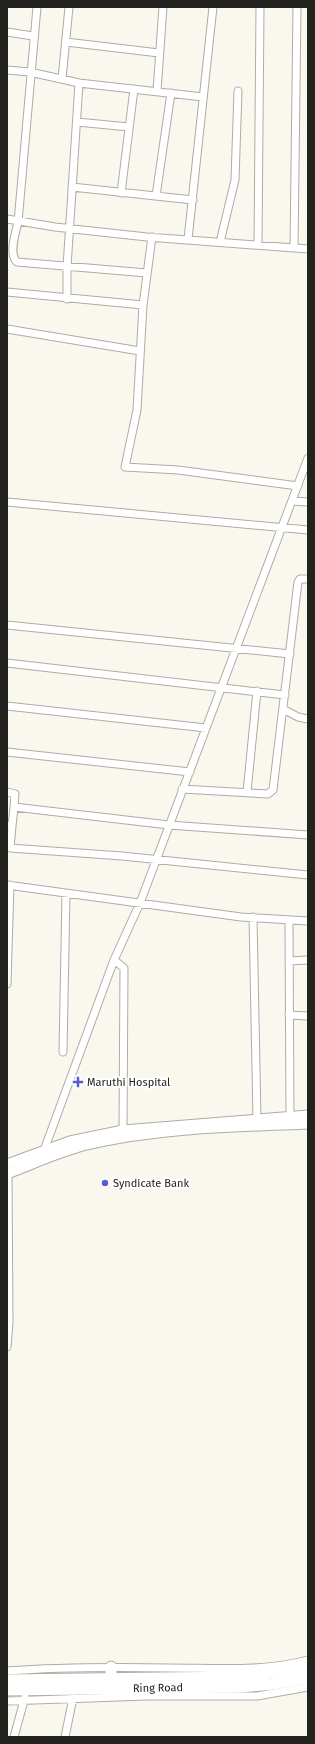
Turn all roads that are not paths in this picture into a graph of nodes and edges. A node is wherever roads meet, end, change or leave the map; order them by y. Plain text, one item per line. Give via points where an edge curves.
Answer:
1 (37, 7) edge
2 (69, 7) edge
3 (163, 7) edge
4 (211, 7) edge
5 (260, 7) edge
6 (297, 7) edge
7 (7, 32) edge
8 (34, 36) junction
9 (66, 42) junction
10 (159, 53) junction
11 (7, 70) edge
12 (30, 72) junction
13 (62, 79) junction
14 (79, 83) junction
15 (134, 89) junction
16 (157, 91) junction
17 (238, 91) dead end
18 (171, 93) junction
19 (204, 96) junction
20 (77, 122) junction
21 (129, 127) junction
22 (72, 187) junction
23 (121, 193) junction
24 (156, 196) junction
25 (193, 200) junction
26 (7, 219) edge
27 (18, 222) junction
28 (69, 228) junction
29 (152, 237) junction
30 (188, 239) junction
31 (220, 242) junction
32 (258, 245) junction
33 (294, 248) junction
34 (308, 249) edge
35 (66, 267) junction
36 (147, 273) junction
37 (7, 292) edge
38 (67, 298) junction
39 (143, 305) junction
40 (7, 329) edge
41 (140, 351) junction
42 (308, 458) edge
43 (298, 486) junction
44 (292, 501) junction
45 (7, 502) edge
46 (308, 502) edge
47 (282, 527) junction
48 (308, 530) edge
49 (308, 579) edge
50 (7, 625) edge
51 (236, 648) junction
52 (290, 654) junction
53 (7, 663) edge
54 (222, 687) junction
55 (256, 691) junction
56 (285, 695) junction
57 (7, 706) edge
58 (283, 709) junction
59 (308, 719) edge
60 (206, 728) junction
61 (7, 752) edge
62 (190, 772) junction
63 (182, 789) junction
64 (7, 792) edge
65 (247, 792) junction
66 (14, 807) junction
67 (169, 825) junction
68 (9, 826) edge
69 (308, 835) edge
70 (8, 850) edge
71 (156, 860) junction
72 (308, 875) edge
73 (9, 885) edge
74 (66, 893) junction
75 (140, 903) junction
76 (252, 917) junction
77 (289, 921) junction
78 (308, 921) edge
79 (114, 960) junction
80 (308, 960) edge
81 (289, 961) junction
82 (7, 984) edge
83 (289, 1015) junction
84 (308, 1016) edge
85 (63, 1052) dead end
86 (290, 1116) junction
87 (308, 1116) edge
88 (257, 1119) junction
89 (308, 1124) edge
90 (123, 1130) junction
91 (43, 1155) junction
92 (7, 1164) edge
93 (8, 1174) edge
94 (7, 1347) edge
95 (308, 1660) edge
96 (111, 1667) junction
97 (308, 1668) edge
98 (7, 1671) edge
99 (308, 1678) edge
100 (111, 1679) junction
101 (7, 1680) edge
102 (28, 1684) junction
103 (308, 1687) edge
104 (7, 1690) edge
105 (171, 1692) junction
106 (73, 1698) junction
107 (24, 1700) junction
108 (7, 1701) edge
109 (14, 1737) edge
110 (65, 1737) edge

1 - 8 street
2 - 9 street
3 - 10 street
4 - 19 street
5 - 32 street
6 - 33 street
7 - 8 street
8 - 12 street
9 - 10 street
9 - 13 street
10 - 16 street
11 - 12 street
12 - 13 street
12 - 27 street
13 - 14 street
14 - 15 street
14 - 20 street
15 - 16 street
15 - 21 street
16 - 18 street
17 - 31 street via 235,180
18 - 19 street
18 - 24 street
19 - 25 street
20 - 21 street
20 - 22 street
21 - 23 street
22 - 23 street
22 - 28 street
23 - 24 street
24 - 25 street
25 - 30 street
26 - 27 street
27 - 28 street
27 - 35 street via 12,253 14,260
28 - 29 street
28 - 35 street
29 - 30 street
29 - 36 street
30 - 31 street
31 - 32 street
32 - 33 street
33 - 34 street
35 - 36 street
35 - 38 street
36 - 39 street
37 - 38 street
38 - 39 street
39 - 41 street
40 - 41 street
41 - 43 street via 137,410 125,467 178,470
42 - 43 street
43 - 44 street
44 - 46 street
44 - 47 street
45 - 47 street
47 - 48 street
47 - 51 street
49 - 52 street via 300,578 298,582
50 - 51 street
51 - 52 street
51 - 54 street
52 - 56 street
53 - 54 street
54 - 55 street
54 - 60 street
55 - 56 street
55 - 65 street
56 - 58 street
57 - 60 street
58 - 59 street
58 - 65 street via 274,790 268,794
60 - 62 street
61 - 62 street
62 - 63 street
63 - 65 street
63 - 67 street
64 - 66 street via 16,794
66 - 67 street
66 - 68 street
67 - 69 street
67 - 71 street
68 - 70 street
70 - 71 street
71 - 72 street via 239,866
71 - 75 street
73 - 74 street
73 - 82 street
74 - 75 street
74 - 85 street
75 - 76 street
75 - 79 street
76 - 77 street
76 - 88 street
77 - 78 street
77 - 81 street
79 - 90 street via 124,968
79 - 91 street
80 - 81 street
81 - 83 street
83 - 84 street
83 - 86 street
86 - 87 main road
86 - 88 main road
88 - 90 main road
89 - 91 main road via 120,1138
90 - 91 main road via 70,1141
91 - 92 main road
91 - 93 main road
92 - 93 street
93 - 94 street
95 - 96 street via 253,1669
96 - 98 street
96 - 100 highway
97 - 100 highway, Ring Road via 240,1677
99 - 105 highway, Ring Road via 273,1684
100 - 102 highway, Ring Road
101 - 102 highway, Ring Road
102 - 104 highway, Ring Road
102 - 105 highway, Ring Road
102 - 107 street
103 - 105 street via 257,1696
105 - 106 street
106 - 107 street
106 - 110 street
107 - 108 street
107 - 109 street

